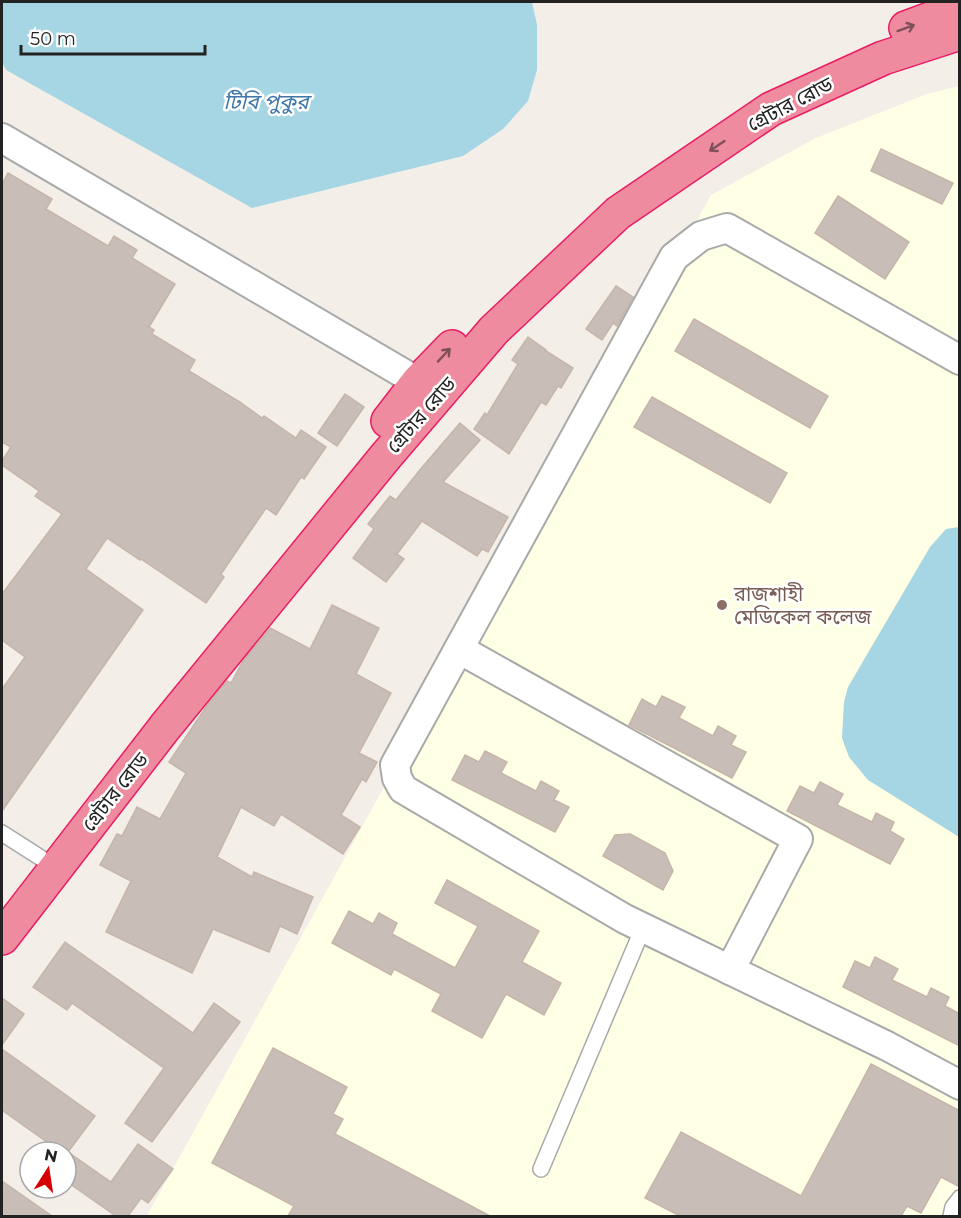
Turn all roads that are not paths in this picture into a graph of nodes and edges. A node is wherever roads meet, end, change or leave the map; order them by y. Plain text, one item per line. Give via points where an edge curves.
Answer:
1 (960, 8) edge
2 (960, 33) edge
3 (2, 138) edge
4 (960, 360) edge
5 (418, 382) junction
6 (327, 513) junction
7 (459, 649) junction
8 (2, 833) edge
9 (41, 858) junction
10 (2, 910) edge
11 (643, 927) junction
12 (2, 938) edge
13 (730, 970) junction
14 (960, 1084) edge
15 (541, 1169) dead end
16 (960, 1198) edge
17 (951, 1216) edge

5 -> 1 highway, গ্রেটার রোড via 594,206 744,101 863,44
2 -> 6 highway, গ্রেটার রোড via 883,58 771,109 618,213 494,330 386,456
3 - 5 street
4 - 7 street via 727,228 701,236 674,257
5 - 6 highway, গ্রেটার রোড
6 - 9 highway, গ্রেটার রোড via 145,724
6 - 12 highway, গ্রেটার রোড
7 - 11 street via 395,765 404,789
7 - 13 street via 798,839
8 - 9 lane
9 - 10 highway, গ্রেটার রোড
11 - 13 street
11 - 15 lane
13 - 14 street
16 - 17 lane

